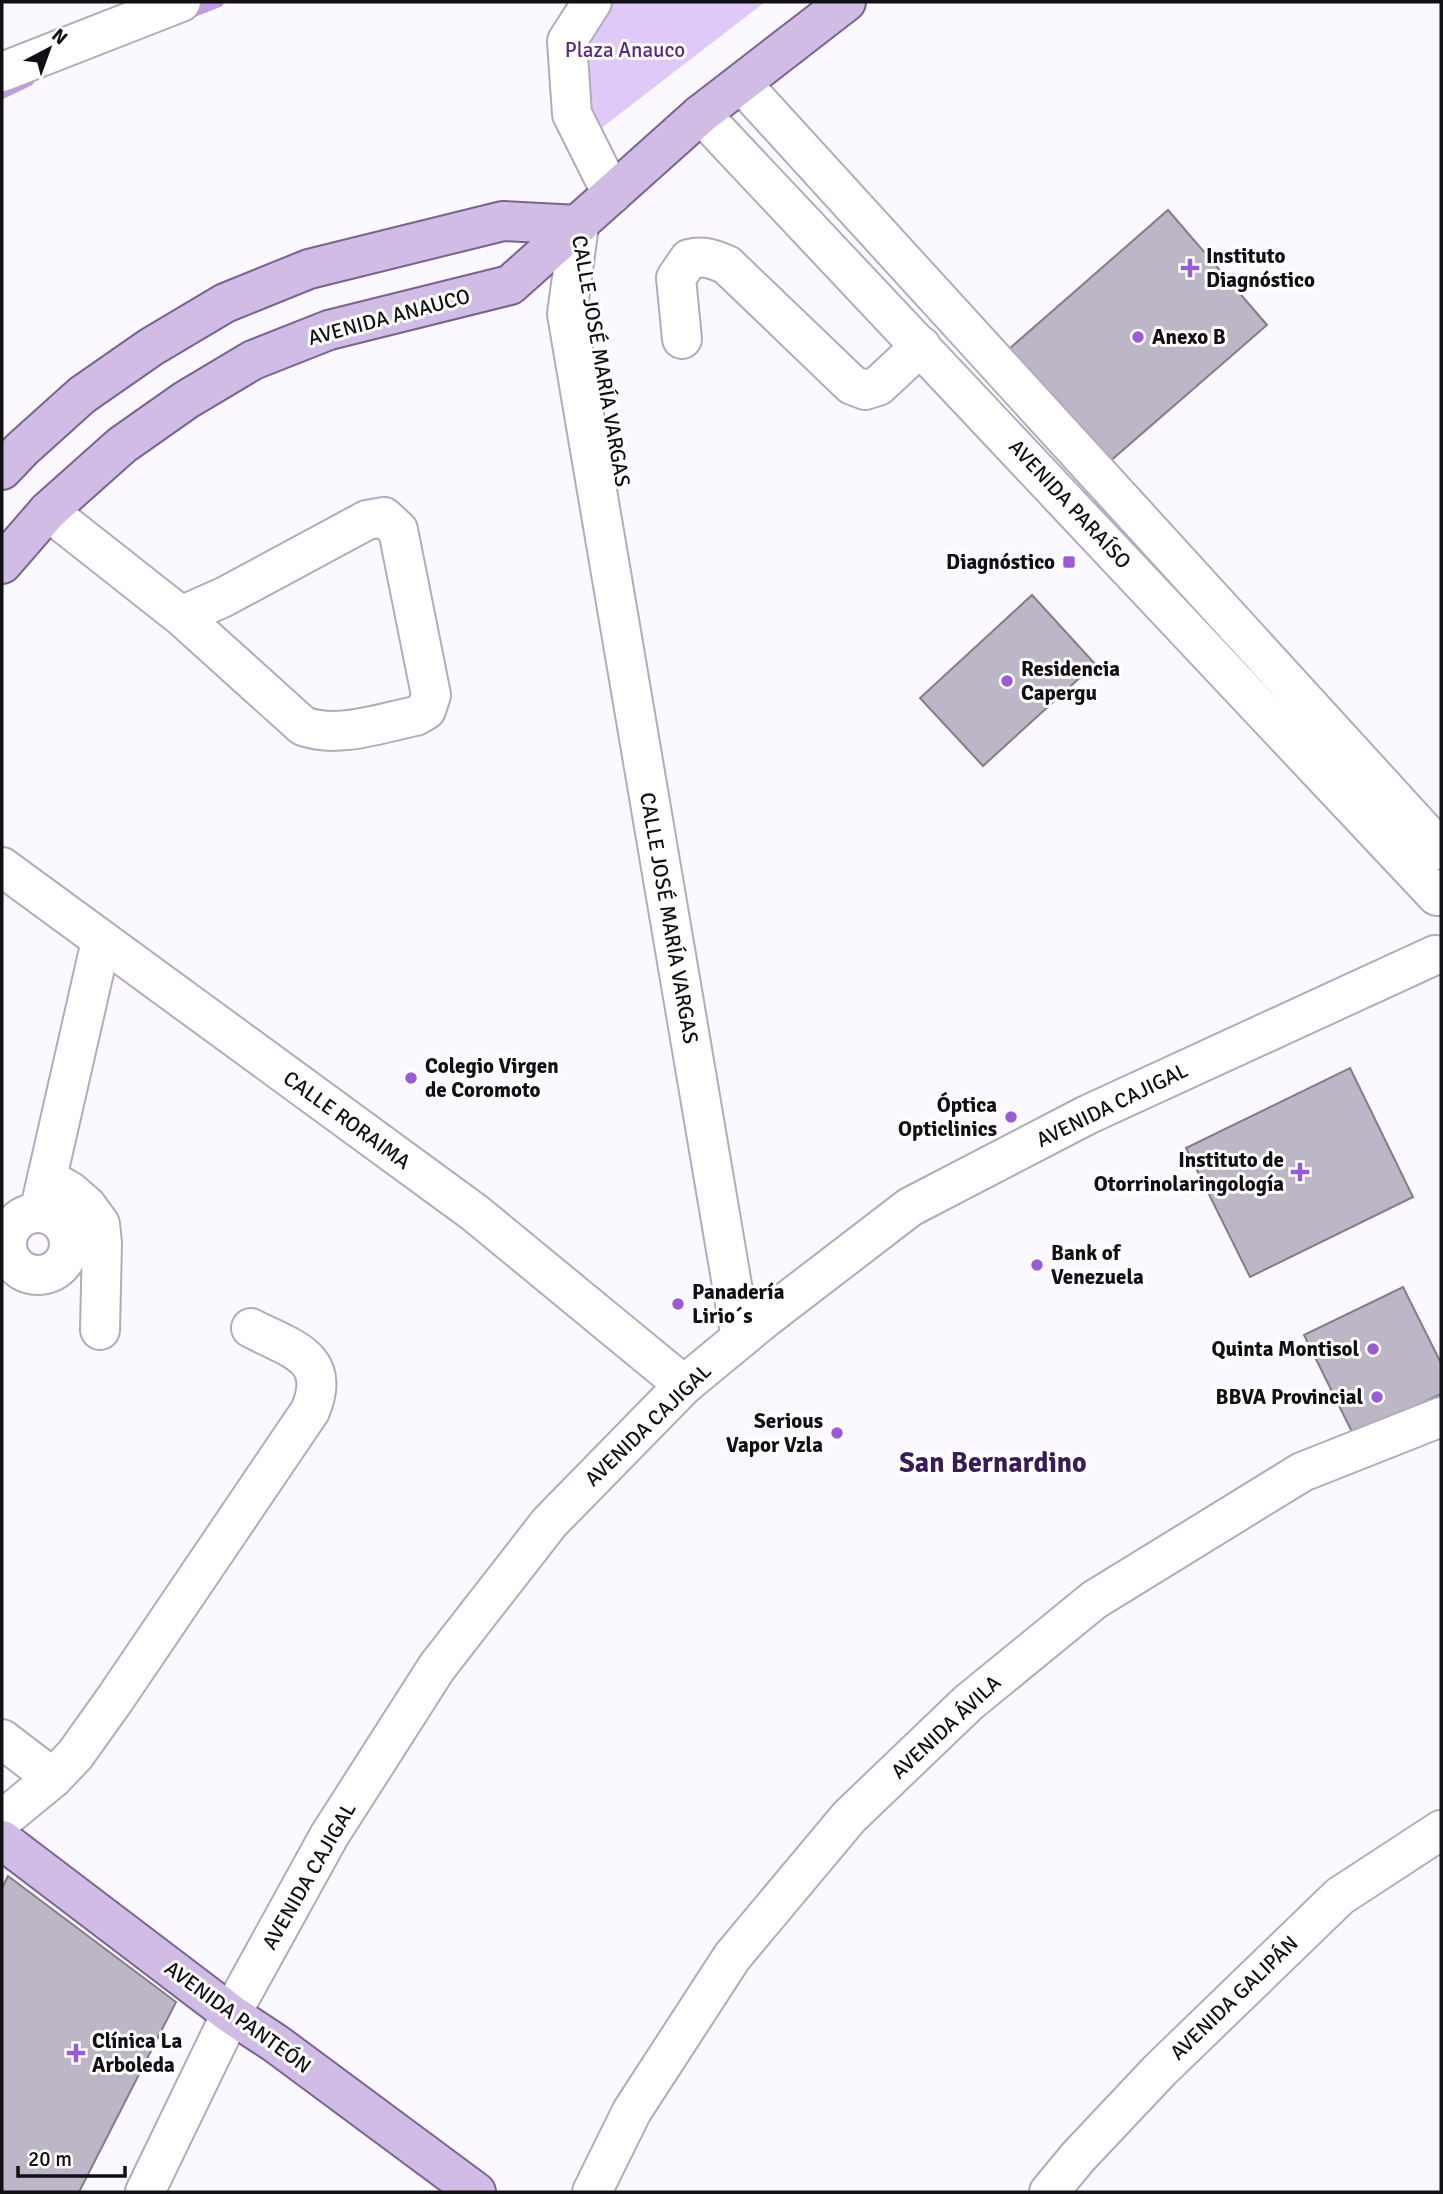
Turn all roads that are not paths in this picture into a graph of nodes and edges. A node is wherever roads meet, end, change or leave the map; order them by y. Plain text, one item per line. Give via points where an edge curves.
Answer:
1 (181, 2) edge
2 (592, 2) edge
3 (845, 2) edge
4 (2, 72) edge
5 (742, 84) junction
6 (701, 114) junction
7 (612, 194) junction
8 (579, 225) junction
9 (682, 339) dead end
10 (922, 346) junction
11 (2, 470) edge
12 (48, 511) junction
13 (2, 564) edge
14 (181, 616) junction
15 (1441, 850) edge
16 (2, 867) edge
17 (1439, 893) edge
18 (101, 941) junction
19 (1438, 960) edge
20 (251, 1328) dead end
21 (752, 1328) junction
22 (100, 1330) dead end
23 (684, 1385) junction
24 (1441, 1417) edge
25 (2, 1739) edge
26 (54, 1778) junction
27 (2, 1820) edge
28 (1441, 1830) edge
29 (2, 1840) edge
30 (231, 2014) junction
31 (145, 2192) edge
32 (476, 2192) edge
33 (592, 2192) edge
34 (1049, 2192) edge

1 - 4 street
2 - 7 street via 568,41 572,114
3 - 5 main road, AVENIDA ANAUCO
5 - 6 main road, AVENIDA ANAUCO
5 - 15 street, AVENIDA PARAÍSO
6 - 7 main road, AVENIDA ANAUCO
6 - 10 street, AVENIDA PARAÍSO
7 - 8 main road, AVENIDA ANAUCO
8 - 11 main road via 503,221 309,269 225,303 82,395
8 - 12 main road, AVENIDA ANAUCO via 510,285 329,330 253,360 122,445
8 - 21 street, CALLE JOSÉ MARÍA VARGAS via 660,787
9 - 10 street via 676,278 688,259 698,256 727,265 852,385 865,390 878,387
10 - 17 street, AVENIDA PARAÍSO
12 - 13 main road, AVENIDA ANAUCO
12 - 14 street
14 - 14 street via 367,520 384,517 398,530 431,695 426,710 416,716 334,732 316,731 303,726
16 - 18 street, CALLE RORAIMA
17 - 19 street via 1428,925
18 - 22 street via 43,1195 71,1192 100,1224
18 - 23 street, CALLE RORAIMA via 475,1213
19 - 21 street, AVENIDA CAJIGAL via 1087,1115 910,1207
20 - 26 street via 304,1356 314,1368 316,1397 115,1699
21 - 23 street, AVENIDA CAJIGAL
23 - 30 street, AVENIDA CAJIGAL via 549,1523 438,1667 329,1836
24 - 33 street, AVENIDA ÁVILA via 1302,1472 1094,1600 968,1703 849,1817 732,1957 632,2111
25 - 26 street
26 - 27 street
28 - 34 street, AVENIDA GALIPÁN via 1340,1896 1160,2070
29 - 30 main road, AVENIDA PANTEÓN
30 - 31 street, AVENIDA CAJIGAL
30 - 32 main road, AVENIDA PANTEÓN

